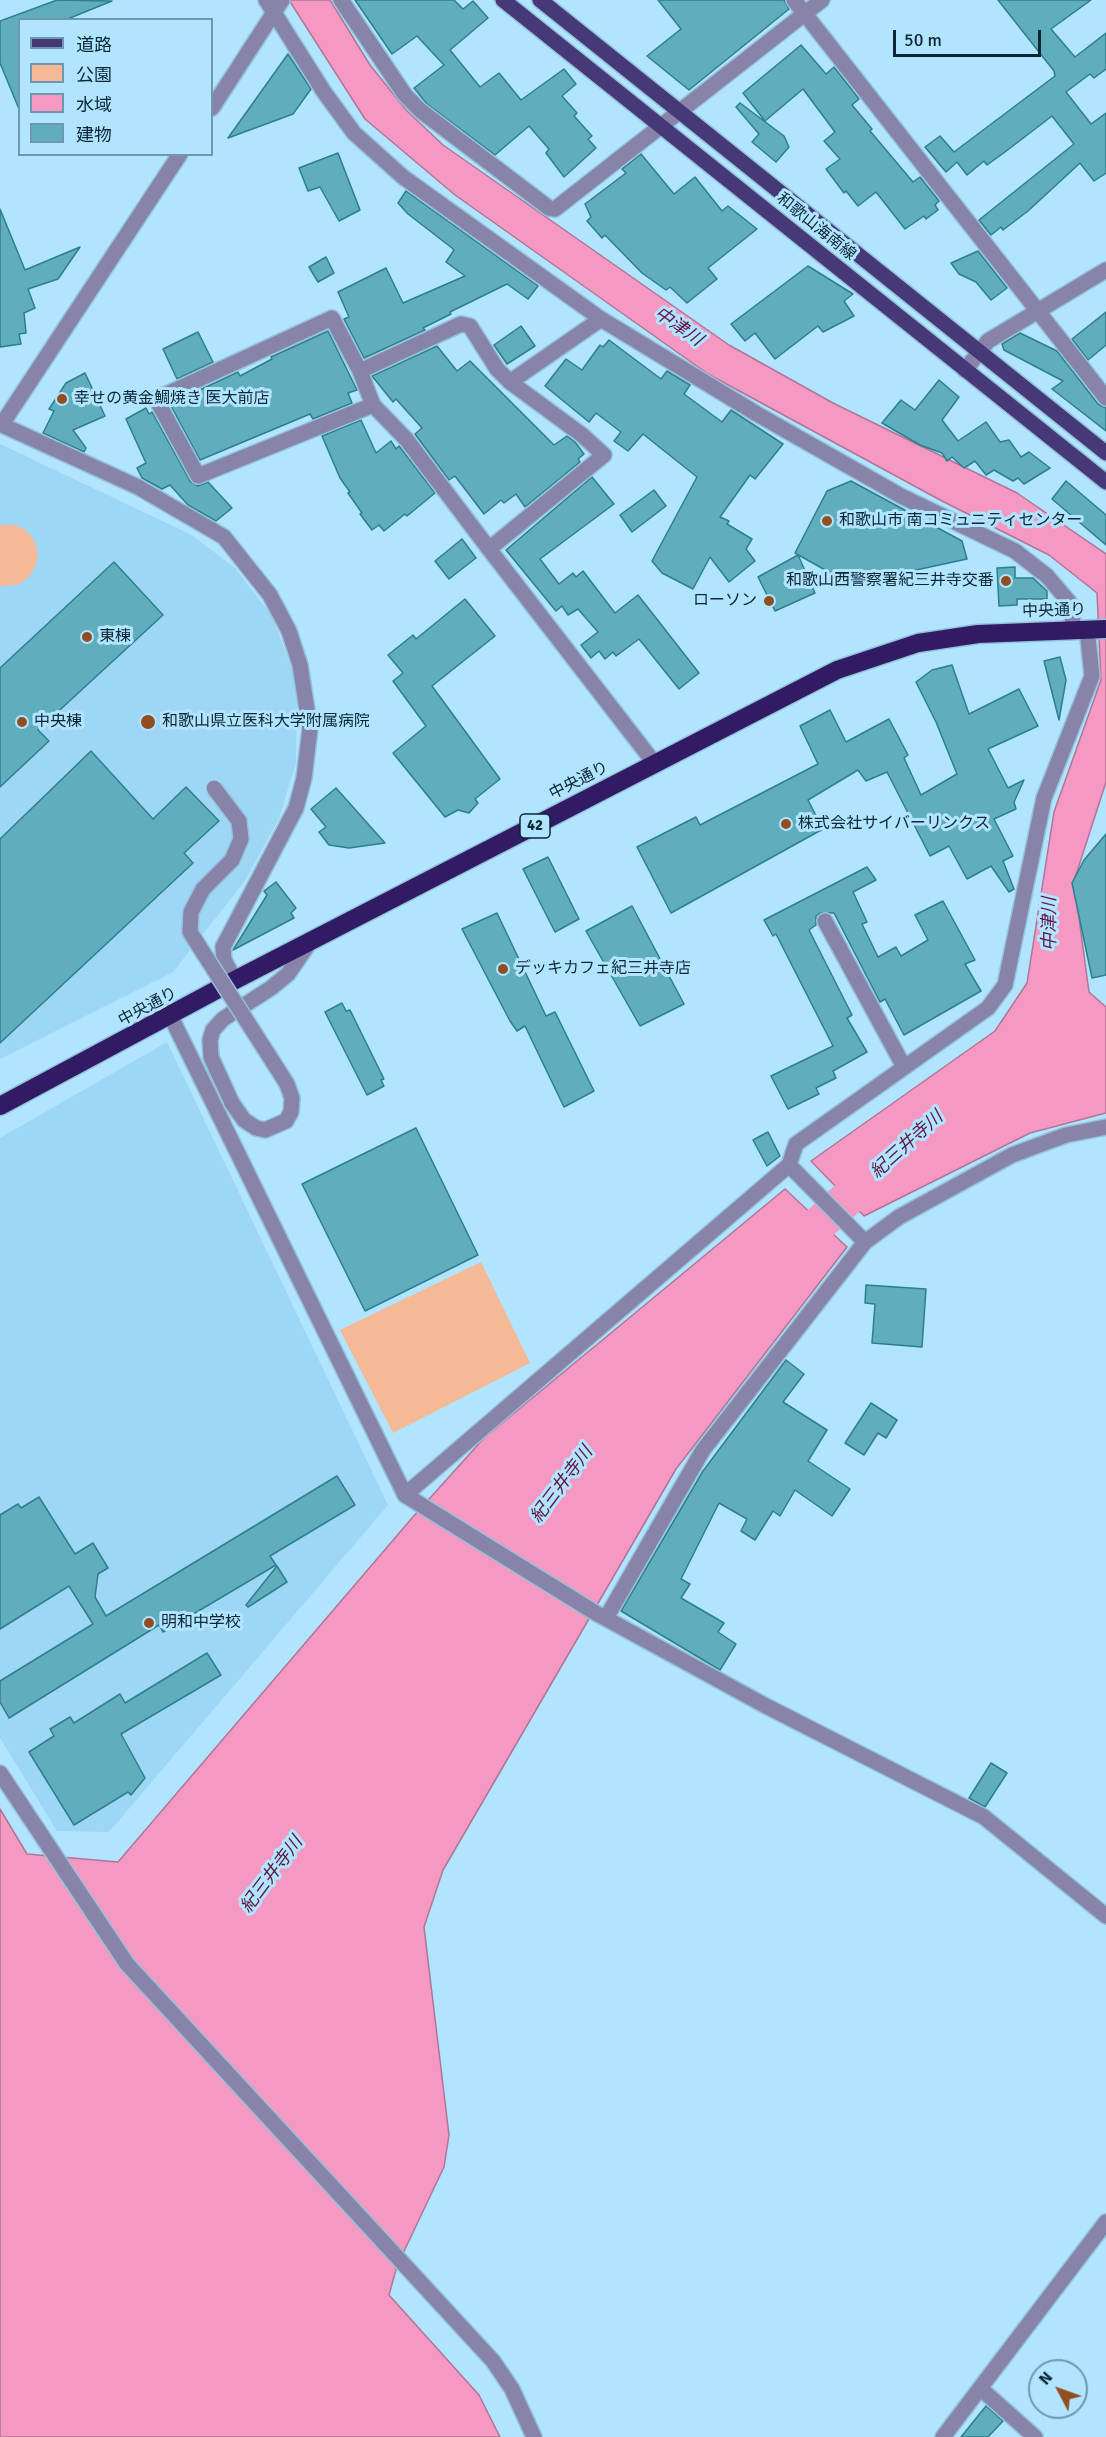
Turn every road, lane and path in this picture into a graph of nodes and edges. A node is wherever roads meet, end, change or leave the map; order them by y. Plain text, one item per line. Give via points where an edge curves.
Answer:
1 (266, 0) edge
2 (282, 0) edge
3 (341, 0) edge
4 (503, 0) edge
5 (540, 0) edge
6 (794, 0) edge
7 (822, 0) edge
8 (273, 14) junction
9 (805, 14) junction
10 (213, 106) edge
11 (679, 111) junction
12 (661, 126) junction
13 (179, 156) edge
14 (1106, 270) edge
15 (1039, 311) junction
16 (601, 319) junction
17 (979, 353) junction
18 (965, 370) junction
19 (360, 371) junction
20 (510, 382) junction
21 (1106, 398) edge
22 (373, 405) junction
23 (1, 424) edge
24 (1106, 453) edge
25 (1106, 482) edge
26 (489, 549) junction
27 (1090, 629) edge
28 (655, 764) junction
29 (214, 788) dead end
30 (825, 921) dead end
31 (310, 942) junction
32 (235, 981) junction
33 (171, 1017) junction
34 (904, 1067) junction
35 (0, 1106) edge
36 (1106, 1127) edge
37 (793, 1169) junction
38 (861, 1238) junction
39 (410, 1498) junction
40 (600, 1615) junction
41 (0, 1773) edge
42 (1106, 1916) edge
43 (1106, 2222) edge
44 (980, 2388) junction
45 (534, 2437) edge
46 (943, 2437) edge
47 (1035, 2437) edge

1 - 8 street
2 - 8 street
3 - 12 street via 405,95 421,111 549,208 555,209
4 - 12 main road, 和歌山海南線
5 - 11 main road, 和歌山海南線
6 - 9 street
7 - 9 street
8 - 10 street
8 - 16 street via 354,133 403,177
9 - 11 street
9 - 15 street
11 - 12 street
11 - 17 main road, 和歌山海南線
12 - 18 main road, 和歌山海南線
13 - 23 street
14 - 15 street
15 - 17 street via 988,341
15 - 21 street
16 - 20 street
16 - 27 street via 901,496 1015,551 1047,576
17 - 18 street
17 - 24 main road, 和歌山海南線
18 - 25 main road, 和歌山海南線
19 - 20 street via 461,324 470,326 497,369
19 - 22 street
19 - 22 street via 332,318 156,399 198,476
20 - 26 street via 604,455
22 - 26 street via 406,439
23 - 32 street via 138,488 224,537 270,595 289,632 300,665 310,729 304,778 296,808 223,947 224,960
26 - 28 street
27 - 28 highway, 中央通り / 42 via 978,634 918,643 865,658 801,686
27 - 34 street via 1092,676 1044,798 1005,985 988,1008
28 - 31 highway, 中央通り / 42
29 - 31 street, bridge via 239,821 241,839 232,860 203,889 191,912 190,932 287,1084 292,1098 286,1121 265,1130 256,1128 244,1120 232,1103 210,1057 210,1040 223,1019 272,988 288,974
30 - 34 street
31 - 32 highway, 中央通り / 42
32 - 33 highway, 中央通り / 42
33 - 35 highway, 中央通り / 42
33 - 39 street
34 - 37 street via 796,1144
36 - 38 street via 1066,1134 1012,1155
37 - 38 street
37 - 39 street via 550,1367
38 - 40 street via 703,1450
39 - 40 street
40 - 42 street via 766,1706 984,1817
41 - 45 street via 127,1964 505,2377
43 - 44 street
44 - 46 street
44 - 47 street

